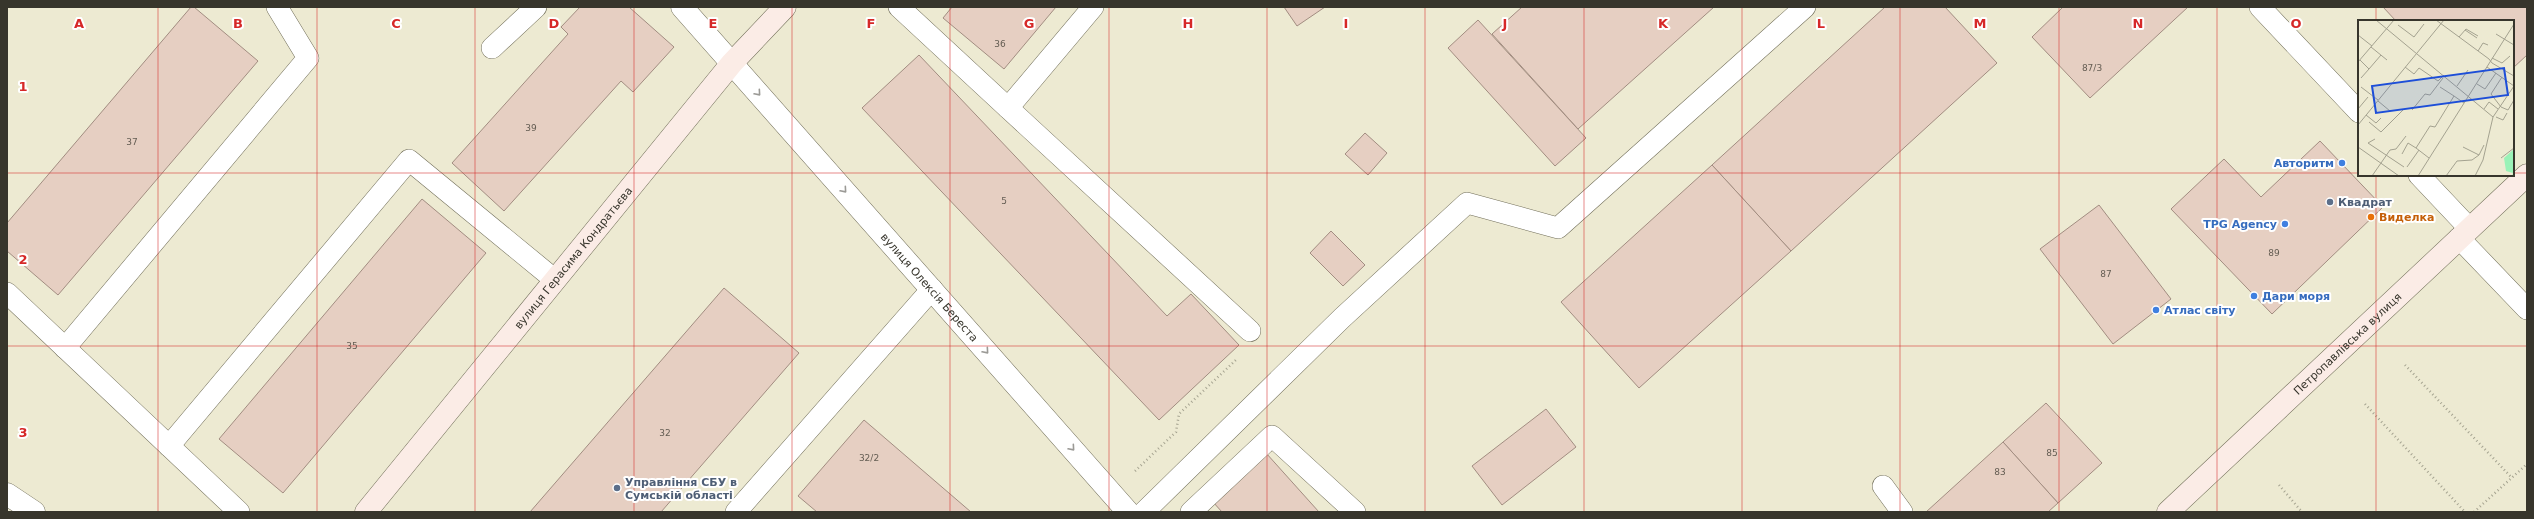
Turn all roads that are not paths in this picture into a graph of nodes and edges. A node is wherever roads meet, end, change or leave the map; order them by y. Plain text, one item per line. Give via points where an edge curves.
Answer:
1 (277, 7) edge
2 (536, 7) edge
3 (682, 7) edge
4 (786, 7) edge
5 (899, 7) edge
6 (1093, 7) edge
7 (1805, 7) edge
8 (2260, 7) edge
9 (492, 48) dead end
10 (732, 63) junction
11 (1008, 108) junction
12 (2358, 111) edge
13 (2527, 175) edge
14 (2420, 176) edge
15 (2464, 233) junction
16 (555, 280) junction
17 (932, 289) junction
18 (7, 293) edge
19 (2527, 309) edge
20 (1250, 331) road end
21 (65, 348) junction
22 (169, 446) junction
23 (1883, 486) dead end
24 (7, 494) edge
25 (34, 512) edge
26 (239, 512) edge
27 (366, 512) edge
28 (736, 512) edge
29 (1128, 512) edge
30 (1144, 512) edge
31 (1191, 512) edge
32 (1355, 512) edge
33 (1902, 512) edge
34 (2168, 512) edge

1 - 21 lane via 308,58
2 - 9 lane
3 - 10 street, вулиця Олексія Береста
4 - 10 street, вулиця Герасима Кондратьєва
5 - 11 lane
6 - 11 lane
7 - 30 lane via 1558,228 1467,203 1342,318
8 - 12 lane
10 - 16 street, вулиця Герасима Кондратьєва
10 -> 17 street, вулиця Олексія Береста
11 - 20 lane
13 - 15 street, Петропавлівська вулиця
14 - 15 lane
15 - 19 lane
15 - 34 street, Петропавлівська вулиця
16 - 22 lane via 409,160
16 - 27 street, вулиця Герасима Кондратьєва
17 - 28 lane
17 -> 29 street, вулиця Олексія Береста
18 - 21 lane
21 - 22 lane
22 - 26 lane
23 - 33 lane
24 - 25 street
31 - 32 lane via 1272,436

